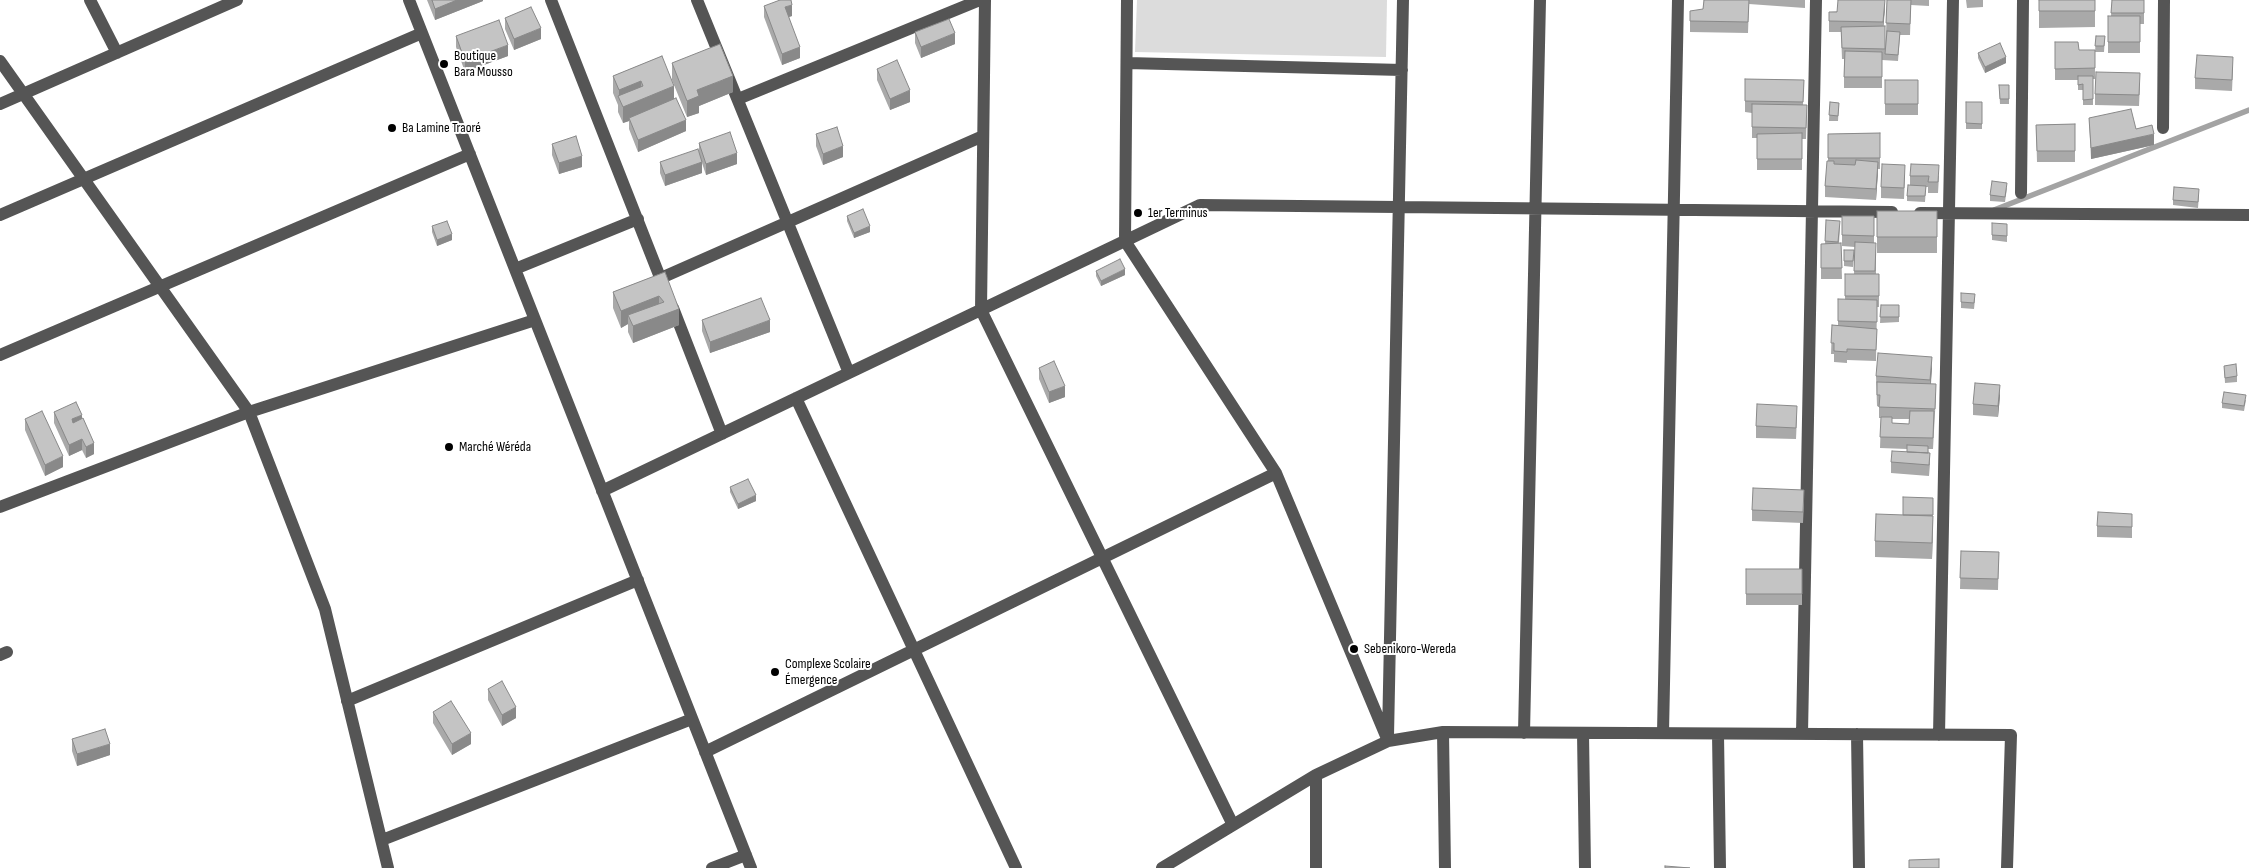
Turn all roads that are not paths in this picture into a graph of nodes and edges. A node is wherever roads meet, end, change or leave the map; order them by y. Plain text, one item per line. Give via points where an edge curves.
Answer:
1 (90, 0) edge
2 (238, 0) edge
3 (409, 0) edge
4 (551, 0) edge
5 (697, 0) edge
6 (980, 0) edge
7 (984, 0) edge
8 (1127, 0) edge
9 (1403, 0) edge
10 (1540, 0) edge
11 (1678, 0) edge
12 (1816, 0) edge
13 (1953, 0) edge
14 (2023, 0) edge
15 (2164, 0) edge
16 (422, 33) junction
17 (117, 53) junction
18 (0, 61) edge
19 (1126, 63) junction
20 (1402, 70) junction
21 (23, 94) junction
22 (738, 100) junction
23 (0, 104) edge
24 (2162, 128) dead end
25 (983, 136) junction
26 (470, 154) junction
27 (83, 179) junction
28 (2021, 193) dead end
29 (1399, 207) junction
30 (1535, 208) junction
31 (1674, 210) junction
32 (1812, 212) junction
33 (1949, 213) junction
34 (0, 214) edge
35 (2249, 215) edge
36 (638, 219) junction
37 (788, 222) junction
38 (1125, 241) junction
39 (515, 269) junction
40 (661, 278) junction
41 (159, 287) junction
42 (981, 310) junction
43 (535, 320) junction
44 (0, 355) edge
45 (849, 373) junction
46 (796, 398) junction
47 (249, 412) junction
48 (722, 434) junction
49 (1276, 473) junction
50 (602, 491) junction
51 (0, 507) edge
52 (1102, 558) junction
53 (638, 580) junction
54 (914, 650) junction
55 (347, 700) junction
56 (692, 719) junction
57 (1443, 732) junction
58 (1524, 733) junction
59 (1583, 733) junction
60 (1663, 733) junction
61 (1718, 734) junction
62 (1802, 734) junction
63 (1857, 734) junction
64 (1939, 735) junction
65 (1388, 741) junction
66 (705, 752) junction
67 (1316, 775) junction
68 (1232, 825) junction
69 (382, 840) junction
70 (746, 855) junction
71 (1170, 866) edge
72 (388, 868) edge
73 (712, 868) edge
74 (751, 868) edge
75 (1016, 868) edge
76 (1316, 868) edge
77 (1445, 868) edge
78 (1585, 868) edge
79 (1720, 868) edge
80 (1859, 868) edge
81 (2007, 868) edge

1 - 17 street
2 - 17 street
3 - 16 street
4 - 36 street
5 - 22 street
6 - 22 street
7 - 25 street
8 - 19 street
9 - 20 street
10 - 30 street
11 - 31 street
12 - 32 street
13 - 33 street
14 - 28 street
15 - 24 street
16 - 26 street
16 - 27 street
17 - 21 street
18 - 21 street
19 - 20 street
19 - 38 street
20 - 29 street
21 - 23 street
21 - 27 street
22 - 37 street
25 - 37 street
25 - 42 street
26 - 39 street
26 - 41 street
27 - 34 street
27 - 41 street
29 - 30 street
29 - 38 street via 1200,205
29 - 65 street
30 - 31 street
30 - 58 street
31 - 32 street
31 - 60 street
32 - 33 street
32 - 62 street
33 - 35 street
33 - 64 street
36 - 39 street
36 - 40 street
37 - 40 street
37 - 45 street
38 - 42 street
38 - 49 street
39 - 43 street
40 - 48 street
41 - 44 street
41 - 47 street
42 - 45 street
42 - 52 street
43 - 47 street
43 - 50 street
45 - 46 street
46 - 48 street
46 - 54 street
47 - 51 street
47 - 55 street via 325,610
48 - 50 street
49 - 52 street
49 - 65 street
50 - 53 street
52 - 54 street
52 - 68 street
53 - 55 street
53 - 56 street
54 - 66 street
54 - 75 street
55 - 69 street
56 - 66 street
56 - 69 street
57 - 58 street
57 - 65 street
57 - 77 street
58 - 59 street
59 - 60 street
59 - 78 street
60 - 61 street
61 - 62 street
61 - 79 street
62 - 63 street
63 - 64 street
63 - 80 street
64 - 81 street via 2011,735
65 - 67 street
66 - 70 street
67 - 68 street
67 - 76 street
68 - 71 street
69 - 72 street
70 - 73 street
70 - 74 street

